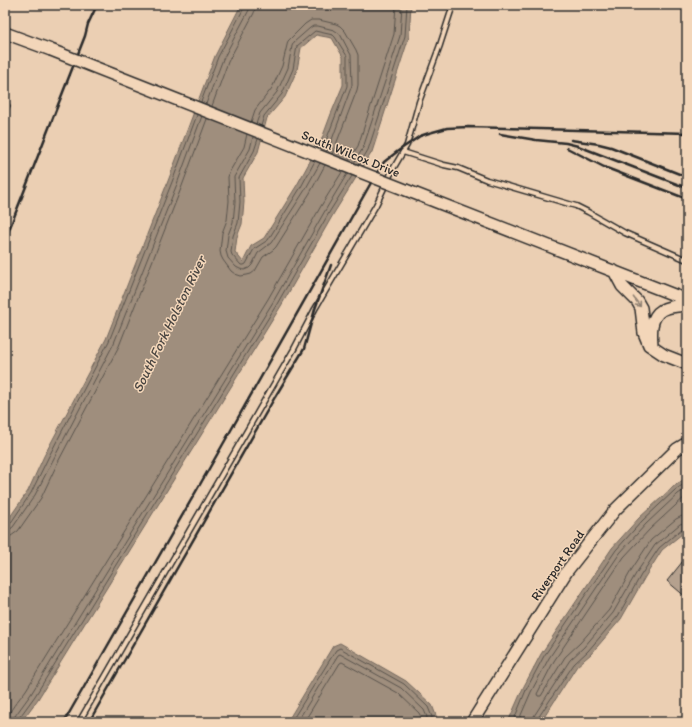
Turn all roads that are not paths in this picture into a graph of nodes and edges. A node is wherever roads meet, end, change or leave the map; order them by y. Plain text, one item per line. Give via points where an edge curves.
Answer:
1 (453, 5) edge
2 (589, 5) edge
3 (596, 5) edge
4 (5, 33) edge
5 (403, 152) junction
6 (687, 260) edge
7 (614, 271) junction
8 (687, 300) edge
9 (687, 305) edge
10 (653, 348) junction
11 (687, 364) edge
12 (687, 444) edge
13 (79, 722) edge
14 (472, 722) edge

1 - 5 lane
2 - 3 lane
4 - 7 main road, South Wilcox Drive, bridge
5 - 6 lane via 576,206 625,233
5 - 13 lane via 376,205
7 - 8 main road, South Wilcox Drive
7 -> 10 main road via 622,286 641,308 644,333
9 - 10 main road via 662,310 656,316 651,334
10 - 11 main road
12 - 14 main road, Riverport Road via 677,449 615,510 567,571

